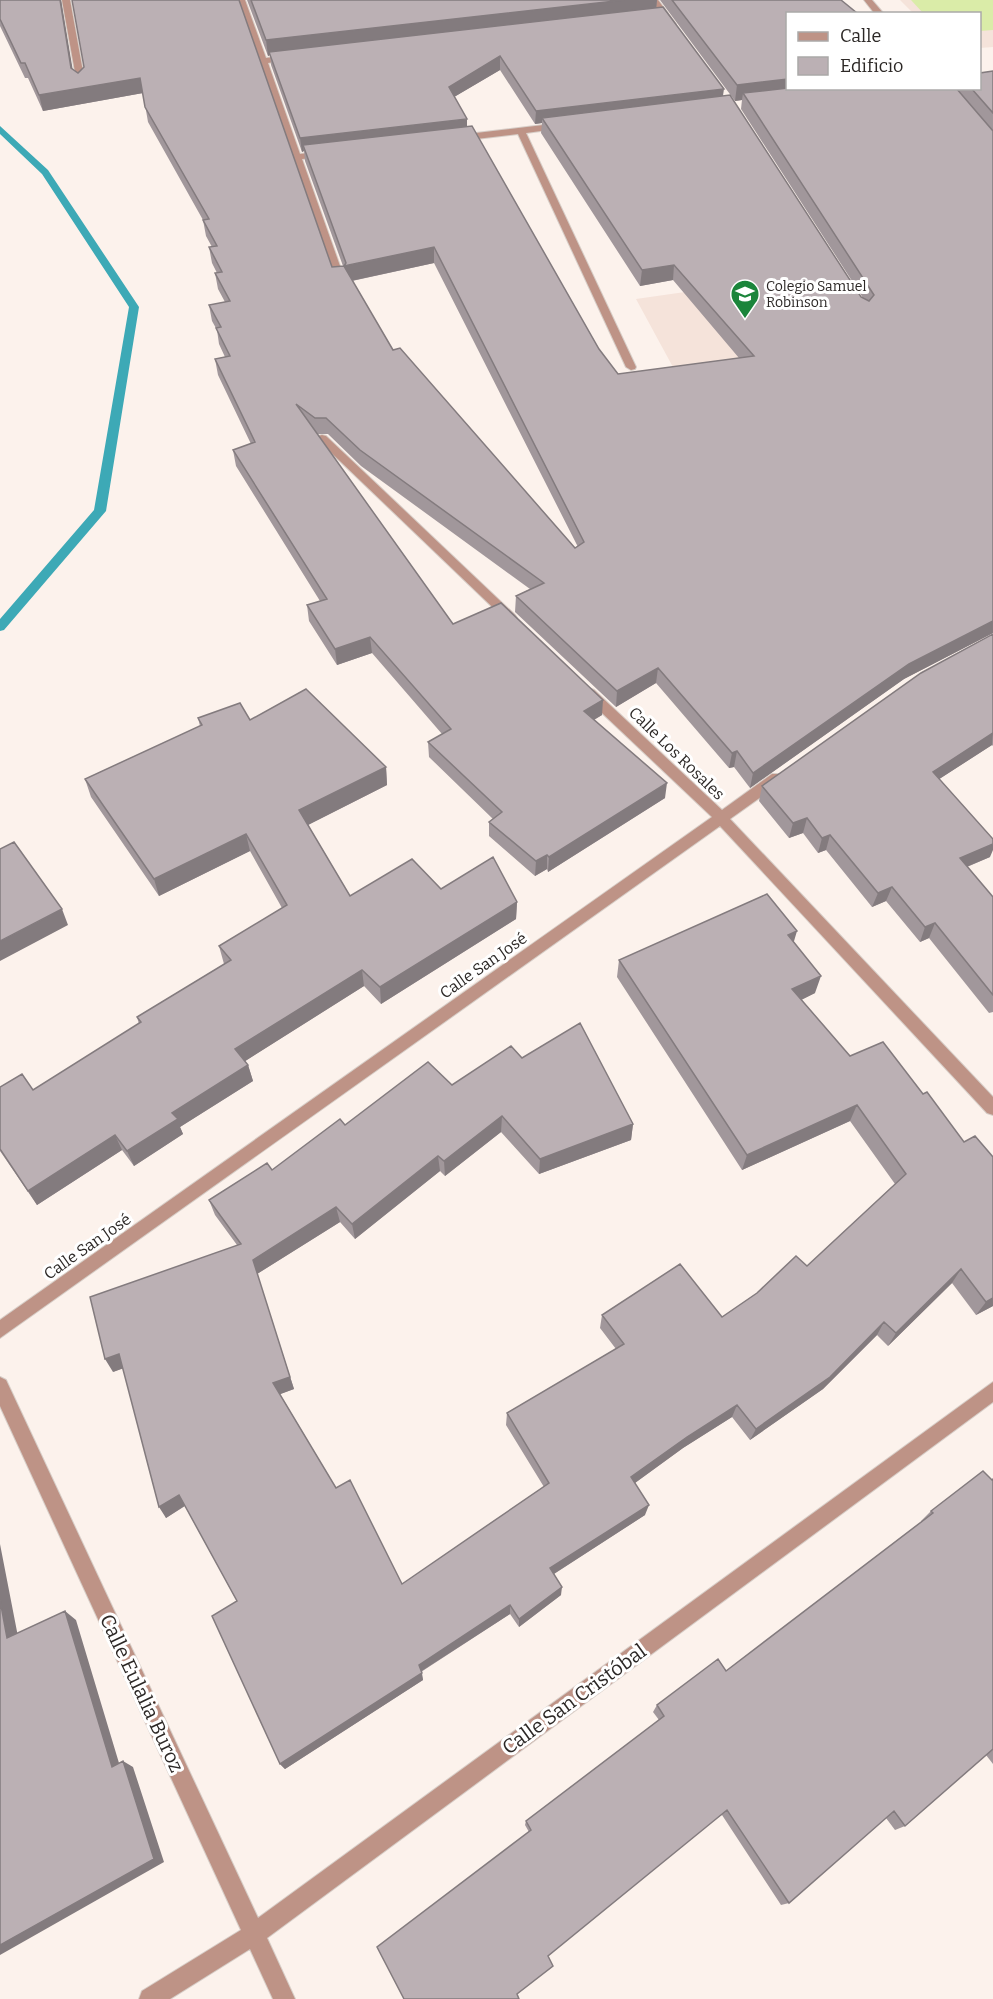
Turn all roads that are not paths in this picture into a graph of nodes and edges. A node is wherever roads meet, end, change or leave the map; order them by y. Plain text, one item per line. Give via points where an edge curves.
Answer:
1 (66, 0) edge
2 (241, 0) edge
3 (654, 0) edge
4 (868, 0) edge
5 (878, 12) edge
6 (665, 15) junction
7 (653, 16) edge
8 (678, 33) edge
9 (298, 57) edge
10 (263, 61) junction
11 (81, 83) edge
12 (568, 125) edge
13 (521, 131) junction
14 (450, 139) edge
15 (332, 153) edge
16 (297, 157) junction
17 (340, 280) edge
18 (631, 367) dead end
19 (322, 438) edge
20 (521, 628) edge
21 (582, 686) edge
22 (787, 771) edge
23 (721, 818) junction
24 (993, 1108) edge
25 (0, 1330) edge
26 (0, 1386) edge
27 (993, 1391) edge
28 (254, 1934) junction
29 (150, 1999) edge
30 (284, 1999) edge

1 - 11 street
2 - 10 street
3 - 6 street
4 - 5 street
6 - 7 street
6 - 8 street
9 - 10 street
10 - 16 street
12 - 13 street
13 - 14 street
13 - 18 street
15 - 16 street
16 - 17 street
19 - 20 street
21 - 23 street, Calle Los Rosales
22 - 23 street, Calle San José
23 - 24 street, Calle Los Rosales
23 - 25 street, Calle San José
26 - 28 street, Calle Eulalia Buroz
27 - 28 street, Calle San Cristóbal
28 - 29 street, Calle San Cristóbal
28 - 30 street, Calle Eulalia Buroz

